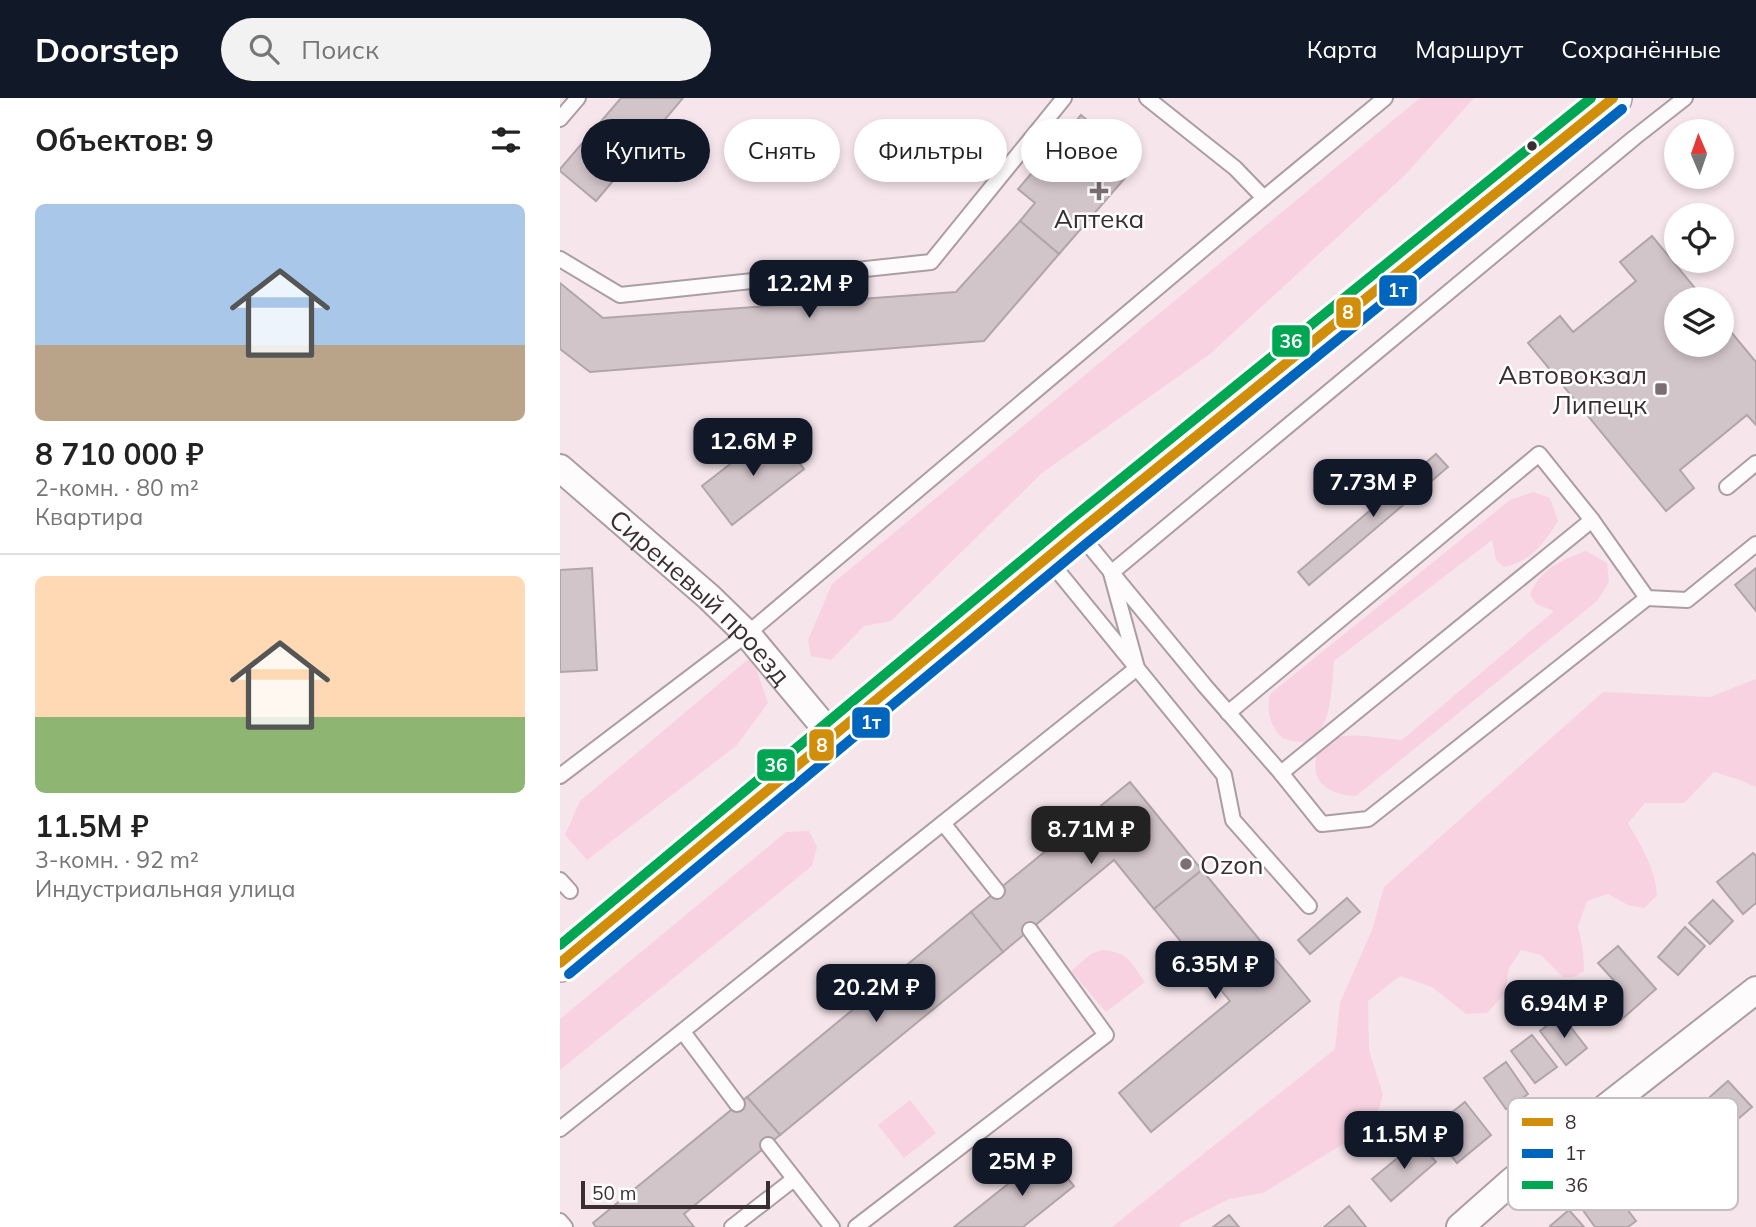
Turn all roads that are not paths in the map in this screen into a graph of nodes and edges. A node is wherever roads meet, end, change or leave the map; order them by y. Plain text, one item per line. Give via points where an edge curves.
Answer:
1 (578, 98) edge
2 (1064, 98) edge
3 (1147, 98) edge
4 (1385, 98) edge
5 (1613, 98) edge
6 (1685, 98) edge
7 (560, 118) edge
8 (1264, 198) junction
9 (560, 259) edge
10 (1756, 463) edge
11 (560, 468) edge
12 (1727, 487) dead end
13 (1592, 520) junction
14 (1078, 532) junction
15 (1756, 544) edge
16 (1047, 558) junction
17 (1111, 573) junction
18 (1647, 598) junction
19 (747, 635) junction
20 (1136, 667) junction
21 (1228, 713) junction
22 (832, 736) junction
23 (1281, 773) junction
24 (560, 776) edge
25 (943, 823) junction
26 (997, 891) dead end
27 (1309, 906) dead end
28 (1030, 930) dead end
29 (560, 963) edge
30 (1756, 989) edge
31 (683, 1032) junction
32 (1618, 1098) edge
33 (737, 1104) dead end
34 (560, 1129) edge
35 (768, 1145) dead end
36 (794, 1179) junction
37 (1508, 1185) edge
38 (560, 1221) edge
39 (565, 1227) edge
40 (732, 1227) edge
41 (832, 1227) edge
42 (856, 1227) edge
43 (1460, 1227) edge

1 - 7 lane
2 - 9 lane via 932,262 620,295
3 - 8 lane via 1235,167
4 - 8 lane
5 - 14 main road
6 - 17 lane
8 - 19 lane
10 - 12 lane
11 - 19 street, Сиреневый проезд
13 - 18 lane
13 - 21 lane via 1539,454
13 - 23 lane
14 - 16 main road
14 - 17 lane
15 - 18 lane via 1687,600
16 - 20 lane
16 - 22 main road
17 - 20 lane
17 - 21 lane
18 - 23 lane via 1368,819 1322,824
19 - 22 street, Сиреневый проезд
19 - 24 lane
20 - 25 lane
20 - 27 lane via 1224,775 1233,820
21 - 23 lane
22 - 29 main road
25 - 26 lane
25 - 31 lane
28 - 42 lane via 1106,1035
30 - 32 street
31 - 33 lane
31 - 34 lane
35 - 36 lane
36 - 40 lane
36 - 41 lane
37 - 43 street
38 - 39 lane

